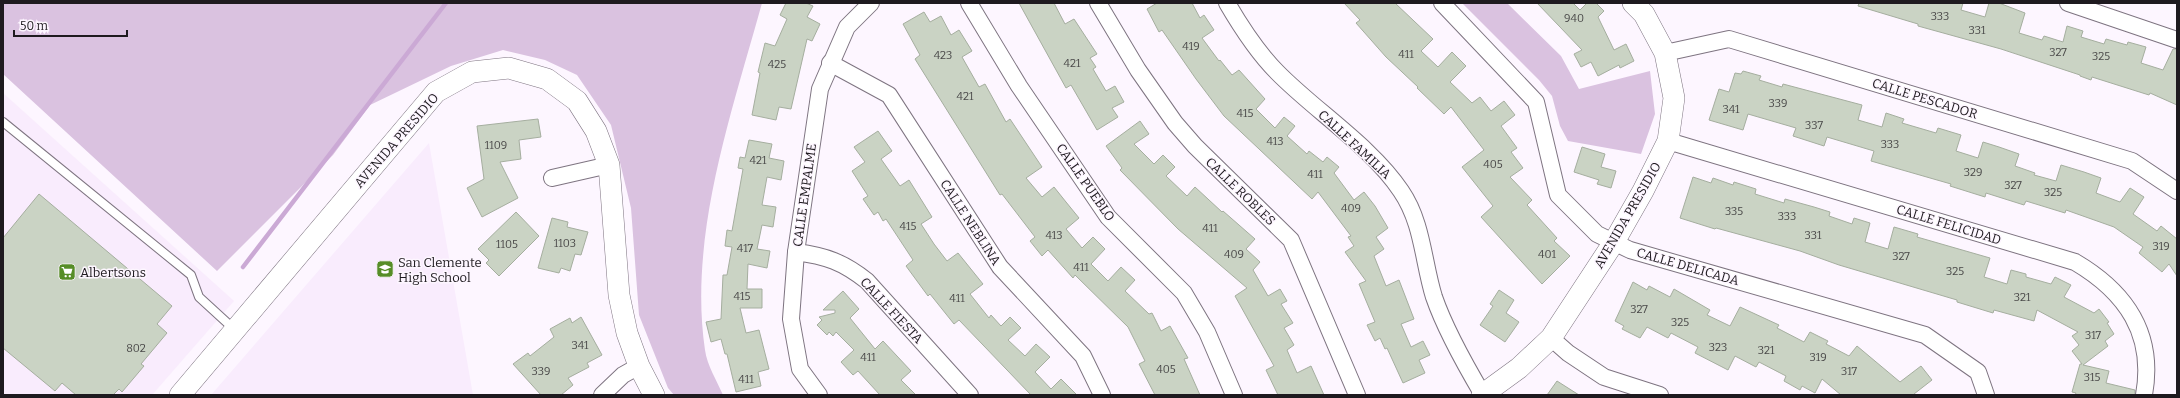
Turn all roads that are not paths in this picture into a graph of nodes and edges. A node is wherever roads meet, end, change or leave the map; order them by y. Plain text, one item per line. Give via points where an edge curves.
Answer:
1 (870, 3) edge
2 (969, 3) edge
3 (1098, 3) edge
4 (1227, 3) edge
5 (1442, 3) edge
6 (1633, 3) edge
7 (2068, 3) edge
8 (2177, 40) edge
9 (1664, 52) junction
10 (830, 63) junction
11 (3, 122) edge
12 (1668, 141) junction
13 (609, 165) junction
14 (552, 178) dead end
15 (2177, 191) edge
16 (1614, 242) junction
17 (796, 252) junction
18 (234, 330) junction
19 (1551, 338) junction
20 (639, 366) junction
21 (180, 395) edge
22 (602, 395) edge
23 (654, 395) edge
24 (819, 395) edge
25 (970, 395) edge
26 (1102, 395) edge
27 (1234, 395) edge
28 (1357, 395) edge
29 (1483, 395) edge
30 (1660, 395) edge
31 (1986, 395) edge
32 (2144, 395) edge

1 - 10 street, CALLE EMPALME via 847,27
2 - 27 street, CALLE PUEBLO via 1019,86 1108,217 1184,293 1207,332
3 - 28 street, CALLE ROBLES via 1138,70 1175,123 1291,240
4 - 29 street, CALLE FAMILIA via 1260,53 1276,71 1376,162 1402,192 1415,219 1435,299
5 - 16 street, CALLE DELICADA via 1536,102 1558,195 1597,234
6 - 9 street, AVENIDA PRESIDIO via 1644,14
7 - 8 street
9 - 12 street, AVENIDA PRESIDIO via 1674,98
9 - 15 street, CALLE PESCADOR via 1729,39 2132,161
10 - 17 street, CALLE EMPALME via 820,89
10 - 26 street, CALLE NEBLINA via 889,95 1000,266 1083,356
11 - 18 lane via 191,275 199,297
12 - 16 street, AVENIDA PRESIDIO via 1644,191
12 - 32 street, CALLE FELICIDAD via 2075,262 2097,275 2114,291 2138,323 2145,358
13 - 14 street
13 - 18 street, AVENIDA PRESIDIO via 596,131 578,101 547,79 509,68 472,72 436,92
13 - 20 street, AVENIDA PRESIDIO via 619,295 627,333
16 - 19 street, AVENIDA PRESIDIO
16 - 31 street, CALLE DELICADA via 1630,250 1925,335 1978,372
17 - 24 street, CALLE EMPALME via 791,319 800,369
17 - 25 street, CALLE FIESTA via 831,258 850,267 867,281
18 - 21 street, AVENIDA PRESIDIO
19 - 29 street, AVENIDA PRESIDIO via 1519,368
19 - 30 street via 1568,353 1604,377
20 - 22 street via 623,375
20 - 23 street, AVENIDA PRESIDIO

